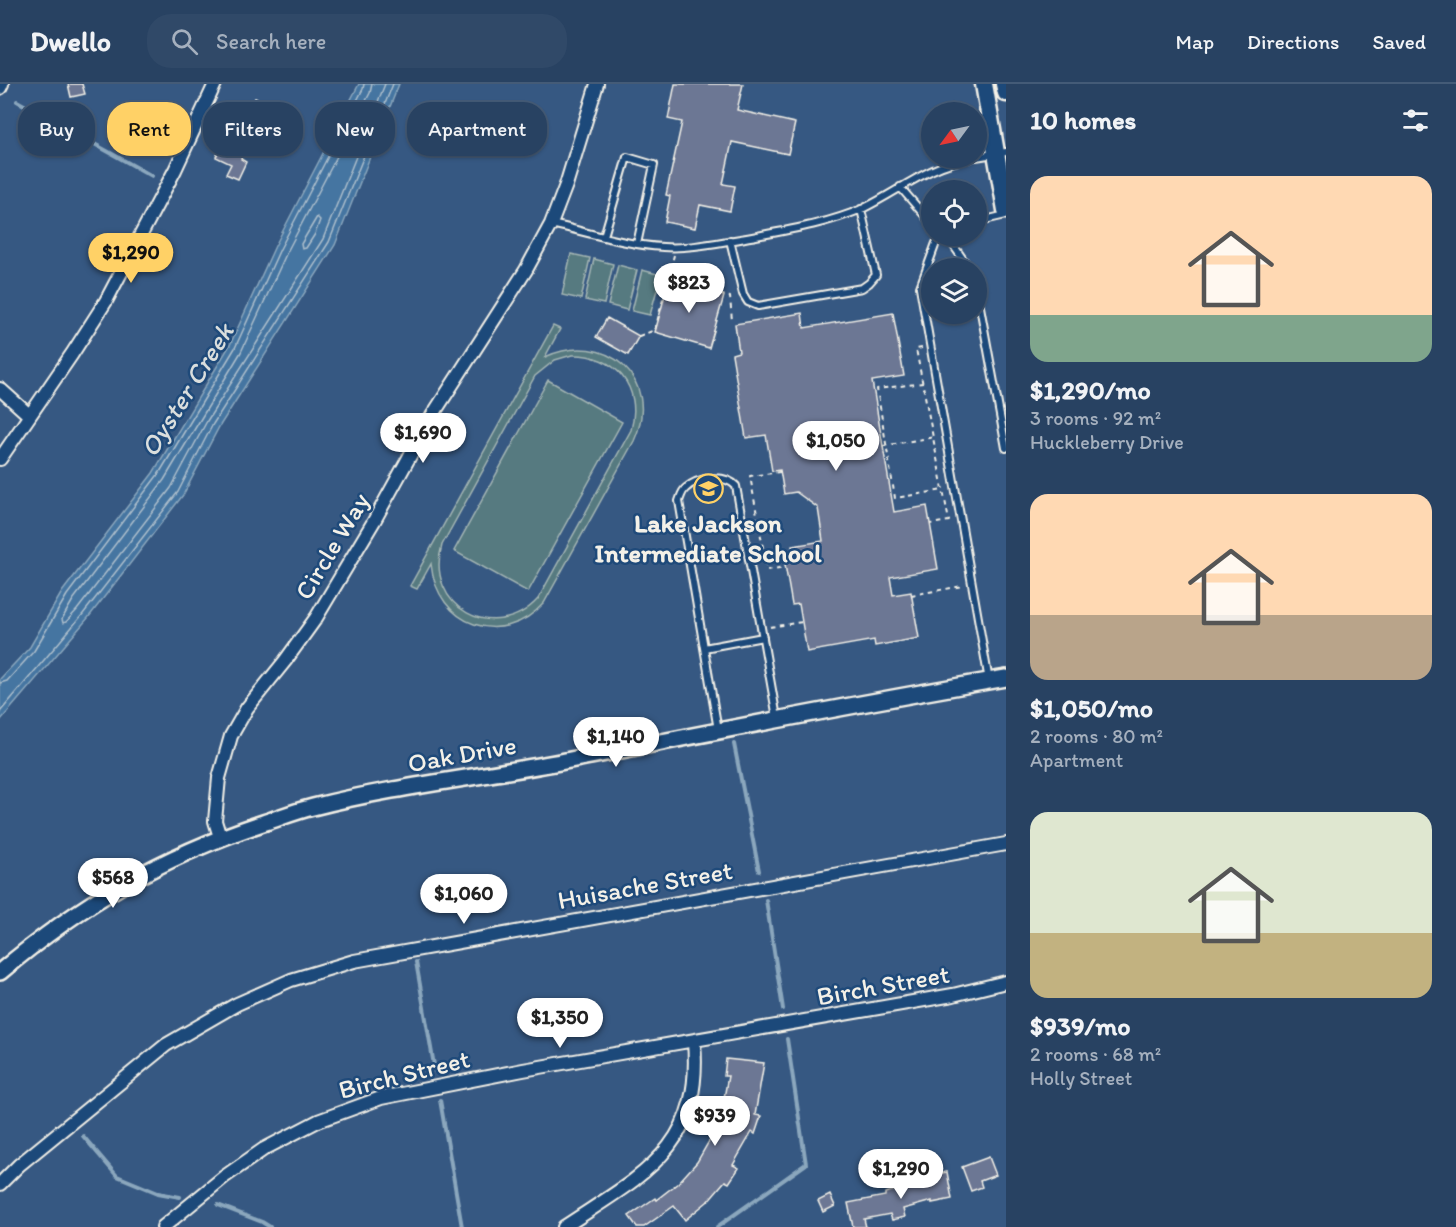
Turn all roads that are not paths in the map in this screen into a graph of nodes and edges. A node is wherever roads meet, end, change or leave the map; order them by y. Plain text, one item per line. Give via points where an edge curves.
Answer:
1 (215, 84) edge
2 (597, 84) edge
3 (984, 84) edge
4 (1004, 84) edge
5 (1006, 93) edge
6 (1001, 153) edge
7 (940, 168) edge
8 (900, 187) junction
9 (861, 209) junction
10 (921, 211) edge
11 (1006, 212) edge
12 (987, 218) edge
13 (551, 224) junction
14 (604, 236) junction
15 (730, 240) junction
16 (637, 244) junction
17 (935, 246) edge
18 (983, 324) edge
19 (0, 389) edge
20 (29, 415) junction
21 (1006, 448) edge
22 (0, 459) edge
23 (763, 638) junction
24 (704, 648) junction
25 (1006, 678) edge
26 (989, 681) junction
27 (777, 720) junction
28 (718, 731) junction
29 (220, 837) junction
30 (1006, 844) edge
31 (0, 972) edge
32 (1006, 982) edge
33 (694, 1042) junction
34 (0, 1184) edge
35 (163, 1227) edge
36 (564, 1227) edge

1 - 20 street via 176,170 106,302
2 - 13 street, Circle Way
3 - 6 main road
4 - 5 main road
6 - 11 main road
7 - 8 lane
8 - 9 lane
8 - 10 lane
9 - 15 lane via 823,223
9 - 15 lane via 876,275 862,288 758,306 747,302
11 - 12 lane
13 - 14 lane
13 - 29 street, Circle Way via 432,416 337,584 231,736 219,778 214,821
14 - 16 lane
14 - 16 lane via 627,156 654,165
15 - 16 lane via 676,246
17 - 26 lane via 920,287
18 - 21 lane
19 - 20 street
20 - 22 street
23 - 24 lane
23 - 24 lane via 736,486 722,477 693,482 683,489 679,501
23 - 27 lane
24 - 28 lane
25 - 26 street, Oak Drive
26 - 27 street, Oak Drive
27 - 28 street, Oak Drive
28 - 29 street, Oak Drive via 382,792 312,807
29 - 31 street, Oak Drive via 172,858 94,901
30 - 34 street, Huisache Street via 354,961 291,980 237,1004 166,1045
32 - 33 street, Birch Street
33 - 35 street, Birch Street via 523,1070 381,1098 346,1109 264,1149
33 - 36 street via 693,1096 685,1121 661,1157 640,1176

